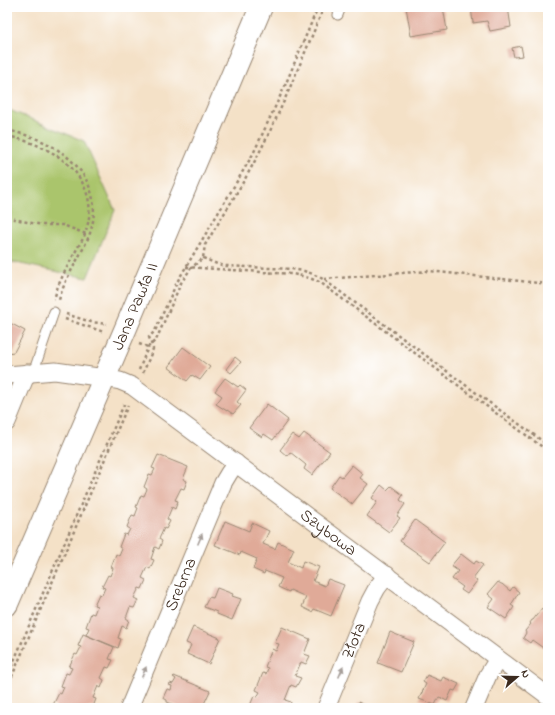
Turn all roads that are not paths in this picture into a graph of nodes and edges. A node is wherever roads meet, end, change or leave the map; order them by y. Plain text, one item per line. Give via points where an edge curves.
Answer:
1 (261, 7) edge
2 (56, 309) road end
3 (30, 373) junction
4 (7, 376) edge
5 (105, 378) junction
6 (7, 422) edge
7 (236, 463) junction
8 (387, 575) junction
9 (7, 604) edge
10 (498, 659) junction
11 (548, 696) edge
12 (130, 708) edge
13 (326, 708) edge
14 (474, 708) edge

1 - 5 street, Jana Pawła II
2 - 3 lane
3 - 4 street, Szybowa
3 - 5 street, Szybowa via 55,370
3 - 6 street
5 - 7 street, Szybowa via 120,381 134,388
5 - 9 street, Jana Pawła II
7 - 8 street, Szybowa
12 -> 7 street, Srebrna via 223,483
8 - 10 street, Szybowa
13 -> 8 street, Złota via 370,601
10 - 11 street, Szybowa
10 - 14 street

